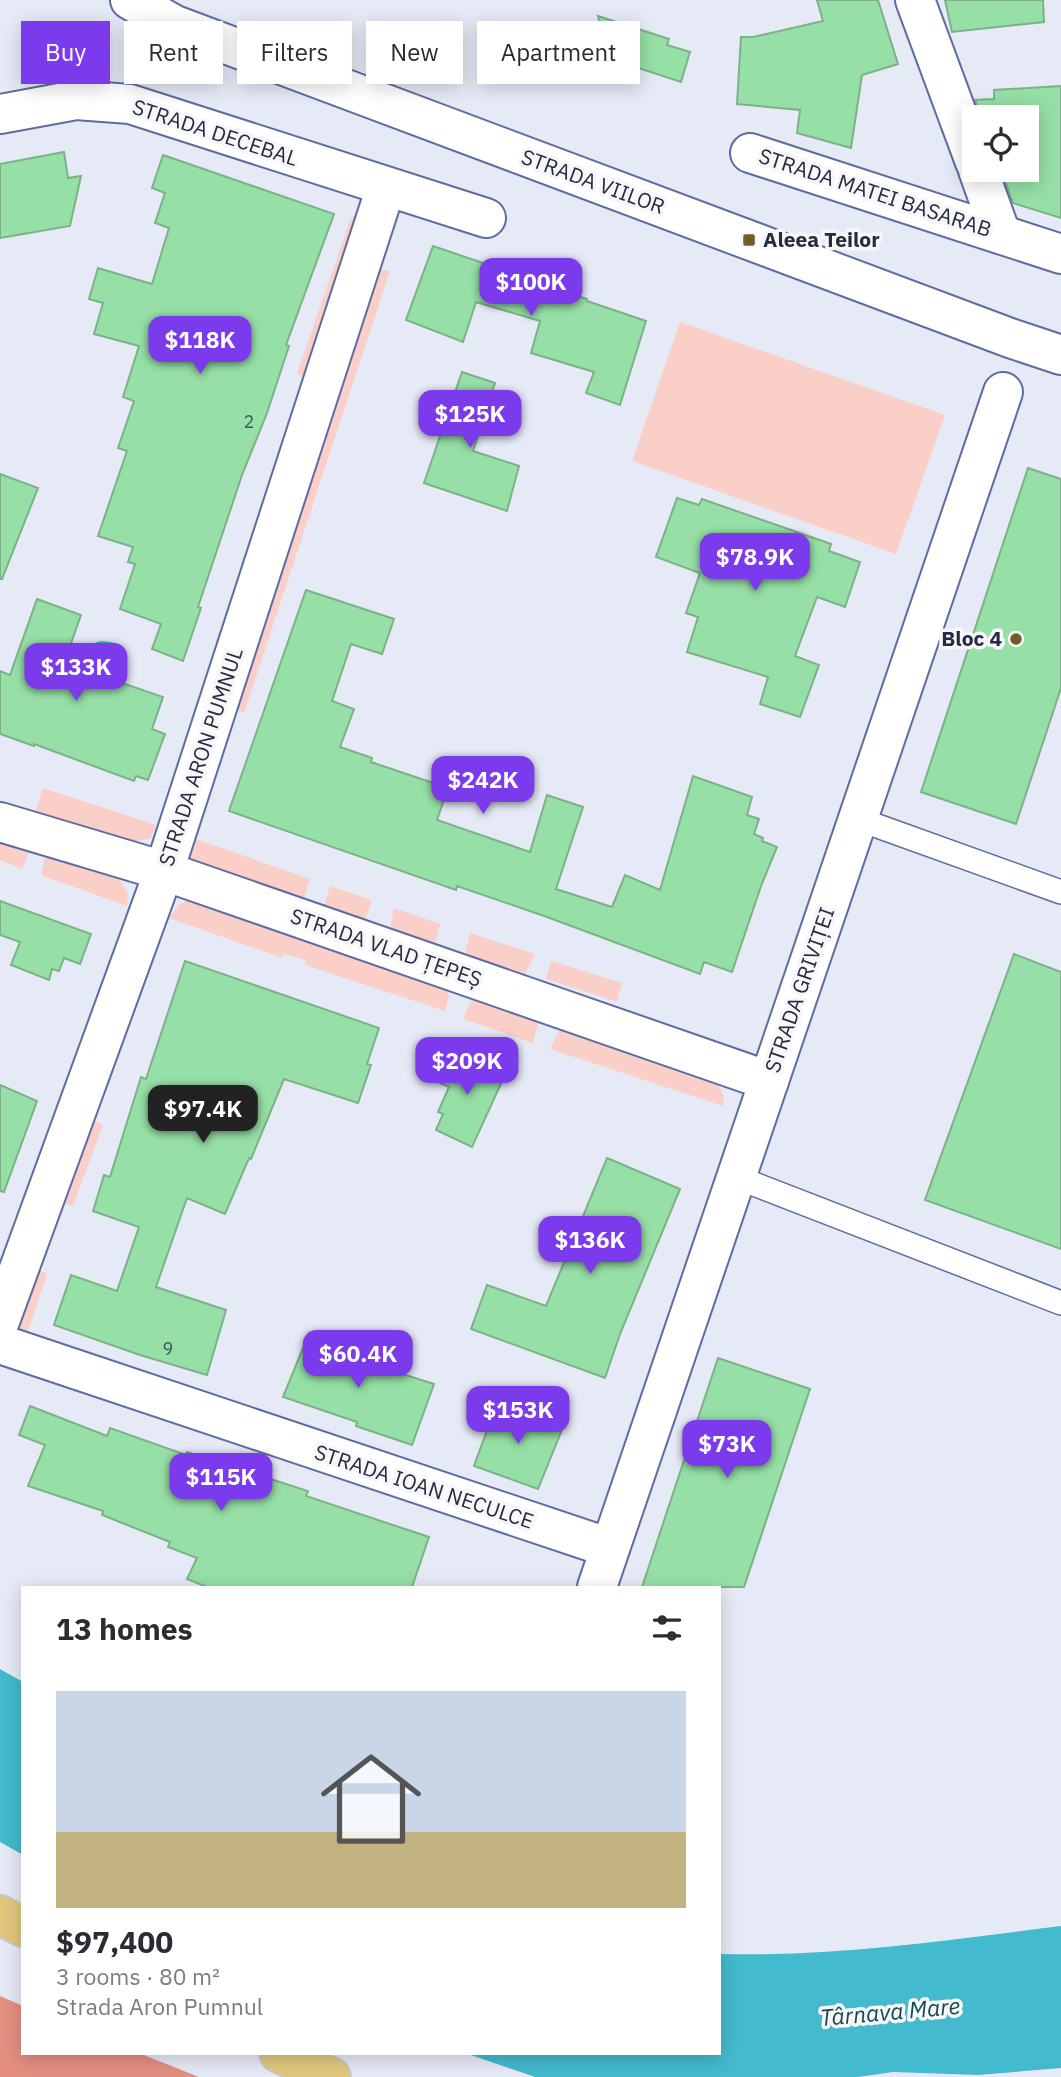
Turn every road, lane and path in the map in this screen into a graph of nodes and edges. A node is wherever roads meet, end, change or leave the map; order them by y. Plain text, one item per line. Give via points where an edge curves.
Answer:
1 (130, 0) edge
2 (915, 0) edge
3 (0, 114) edge
4 (962, 127) edge
5 (750, 153) dead end
6 (982, 182) edge
7 (386, 187) junction
8 (486, 218) dead end
9 (1001, 234) junction
10 (1061, 254) edge
11 (1061, 355) edge
12 (1003, 392) dead end
13 (858, 819) junction
14 (0, 822) edge
15 (164, 871) junction
16 (1061, 892) edge
17 (769, 1081) junction
18 (736, 1177) junction
19 (1061, 1303) edge
20 (0, 1321) edge
21 (0, 1344) edge
22 (610, 1548) junction
23 (597, 1586) edge
24 (0, 1915) edge
25 (21, 1926) edge
26 (283, 2055) edge
27 (331, 2077) edge

1 - 11 street, STRADA VIILOR via 175,25
2 - 4 street
3 - 7 street, STRADA DECEBAL via 76,100 130,104
5 - 9 street, STRADA MATEI BASARAB
6 - 9 street, STRADA MATEI BASARAB
7 - 8 street, STRADA DECEBAL
7 - 15 street, STRADA ARON PUMNUL
9 - 10 street, STRADA MATEI BASARAB
12 - 13 street, STRADA GRIVIȚEI
13 - 16 lane
13 - 17 street, STRADA GRIVIȚEI
14 - 15 street, STRADA VLAD ȚEPEȘ
15 - 17 street, STRADA VLAD ȚEPEȘ
15 - 20 street, STRADA ARON PUMNUL
17 - 18 street, STRADA GRIVIȚEI
18 - 19 lane
18 - 22 street, STRADA GRIVIȚEI
21 - 22 street, STRADA IOAN NECULCE
22 - 23 street, STRADA GRIVIȚEI
24 - 25 highway
26 - 27 highway

